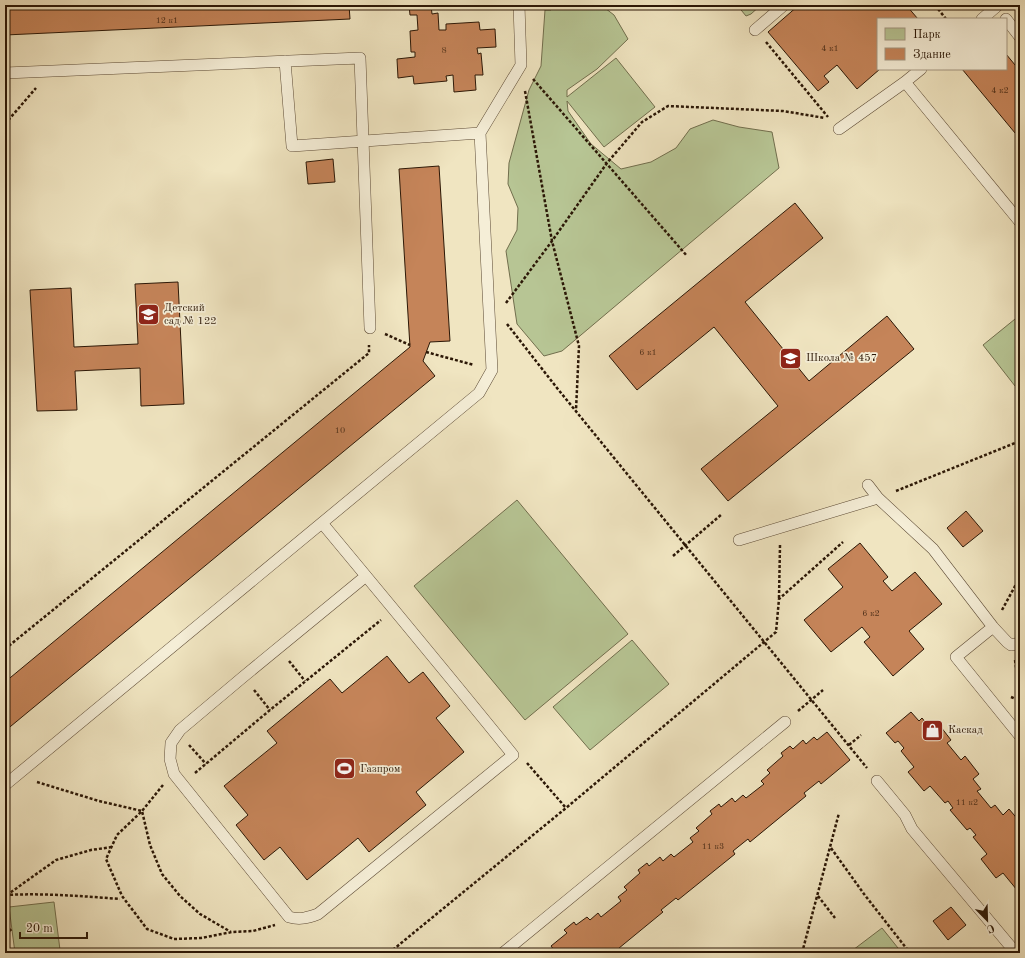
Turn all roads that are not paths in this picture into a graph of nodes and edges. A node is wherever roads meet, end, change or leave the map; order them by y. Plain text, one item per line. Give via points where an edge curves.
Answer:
1 (519, 5) edge
2 (784, 5) edge
3 (996, 6) edge
4 (983, 18) edge
5 (1005, 18) edge
6 (1007, 20) edge
7 (755, 30) road end
8 (1020, 36) edge
9 (285, 61) junction
10 (920, 70) edge
11 (5, 73) edge
12 (905, 82) junction
13 (839, 129) dead end
14 (480, 133) junction
15 (364, 141) junction
16 (1020, 222) edge
17 (370, 328) road end
18 (868, 485) dead end
19 (878, 498) junction
20 (322, 523) junction
21 (739, 540) dead end
22 (366, 576) junction
23 (993, 627) junction
24 (1020, 641) edge
25 (785, 722) road end
26 (1020, 736) edge
27 (877, 781) road end
28 (5, 785) edge
29 (1005, 948) edge
30 (503, 953) edge
31 (1016, 953) edge

1 - 14 lane via 521,65
2 - 7 lane
3 - 4 lane
3 - 5 lane
6 - 8 lane
9 - 11 lane
9 - 15 lane via 292,146
9 - 15 lane via 360,58
10 - 12 lane
12 - 13 lane
12 - 16 lane
14 - 15 lane
14 - 20 lane via 494,313 492,370 480,393
15 - 17 lane
18 - 19 lane
19 - 21 lane
19 - 23 lane via 933,549
20 - 22 lane
20 - 28 lane
22 - 22 lane via 513,755 318,914 297,919 289,916 174,774 170,758 171,743 180,730 243,676
23 - 24 lane via 1011,645
23 - 26 lane via 956,657
25 - 30 lane
27 - 29 lane
29 - 31 lane

